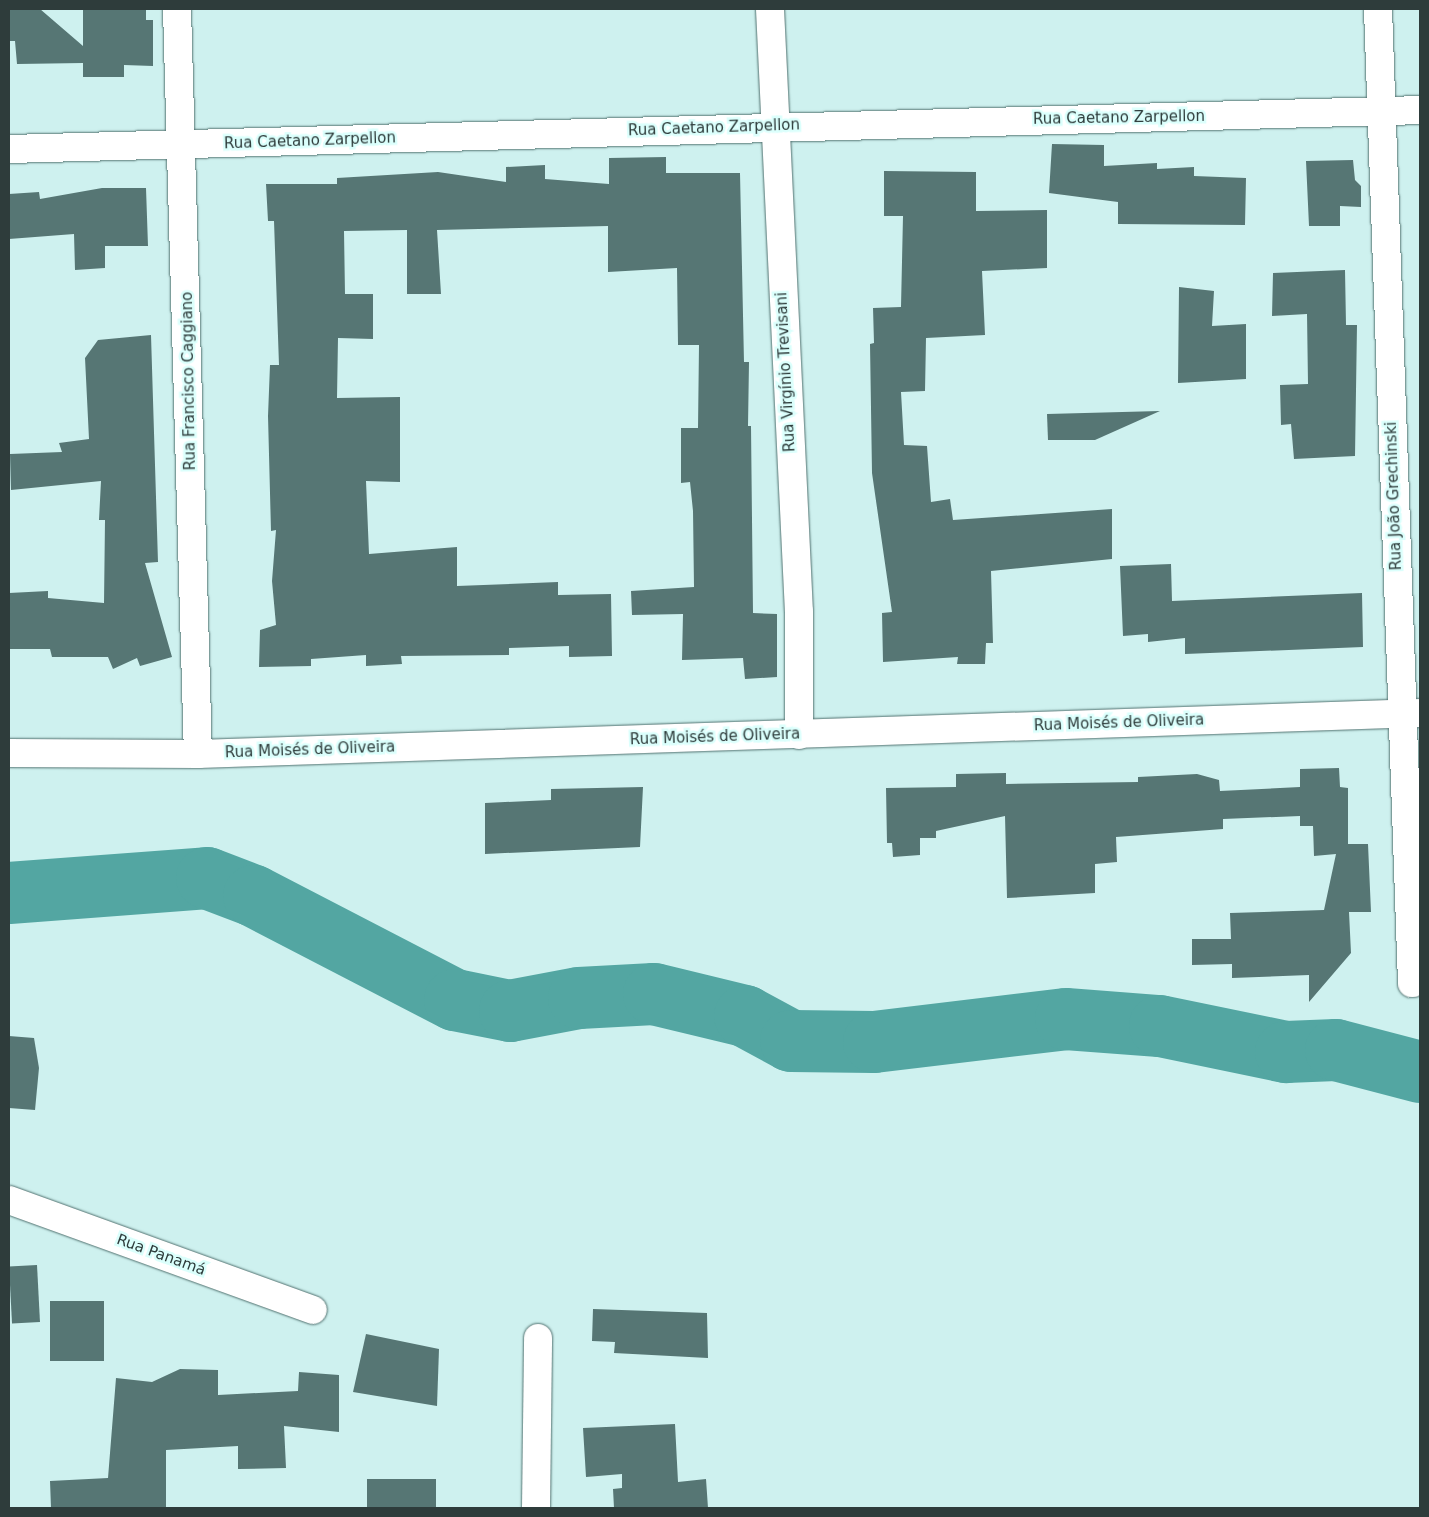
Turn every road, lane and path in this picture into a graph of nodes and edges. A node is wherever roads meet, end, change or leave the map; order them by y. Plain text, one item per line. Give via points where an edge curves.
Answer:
1 (177, 9) edge
2 (770, 9) edge
3 (1378, 9) edge
4 (1420, 110) edge
5 (1380, 111) junction
6 (773, 127) junction
7 (183, 144) junction
8 (9, 149) edge
9 (1411, 713) edge
10 (800, 734) junction
11 (9, 754) edge
12 (198, 754) junction
13 (1412, 983) dead end
14 (9, 1200) edge
15 (313, 1310) dead end
16 (538, 1338) dead end
17 (536, 1508) edge

1 - 7 street, Rua Francisco Caggiano
2 - 6 street, Rua Virgínio Trevisani
3 - 5 street, Rua João Grechinski
4 - 5 street, Rua Caetano Zarpellon
5 - 6 street, Rua Caetano Zarpellon
5 - 9 street, Rua João Grechinski
6 - 7 street, Rua Caetano Zarpellon
6 - 10 street, Rua Virgínio Trevisani via 799,612
7 - 8 street, Rua Caetano Zarpellon
7 - 12 street, Rua Francisco Caggiano
9 - 10 street, Rua Moisés de Oliveira
9 - 13 street, Rua João Grechinski
10 - 12 street, Rua Moisés de Oliveira
11 - 12 street, Rua Moisés de Oliveira
14 - 15 street, Rua Panamá
16 - 17 street

